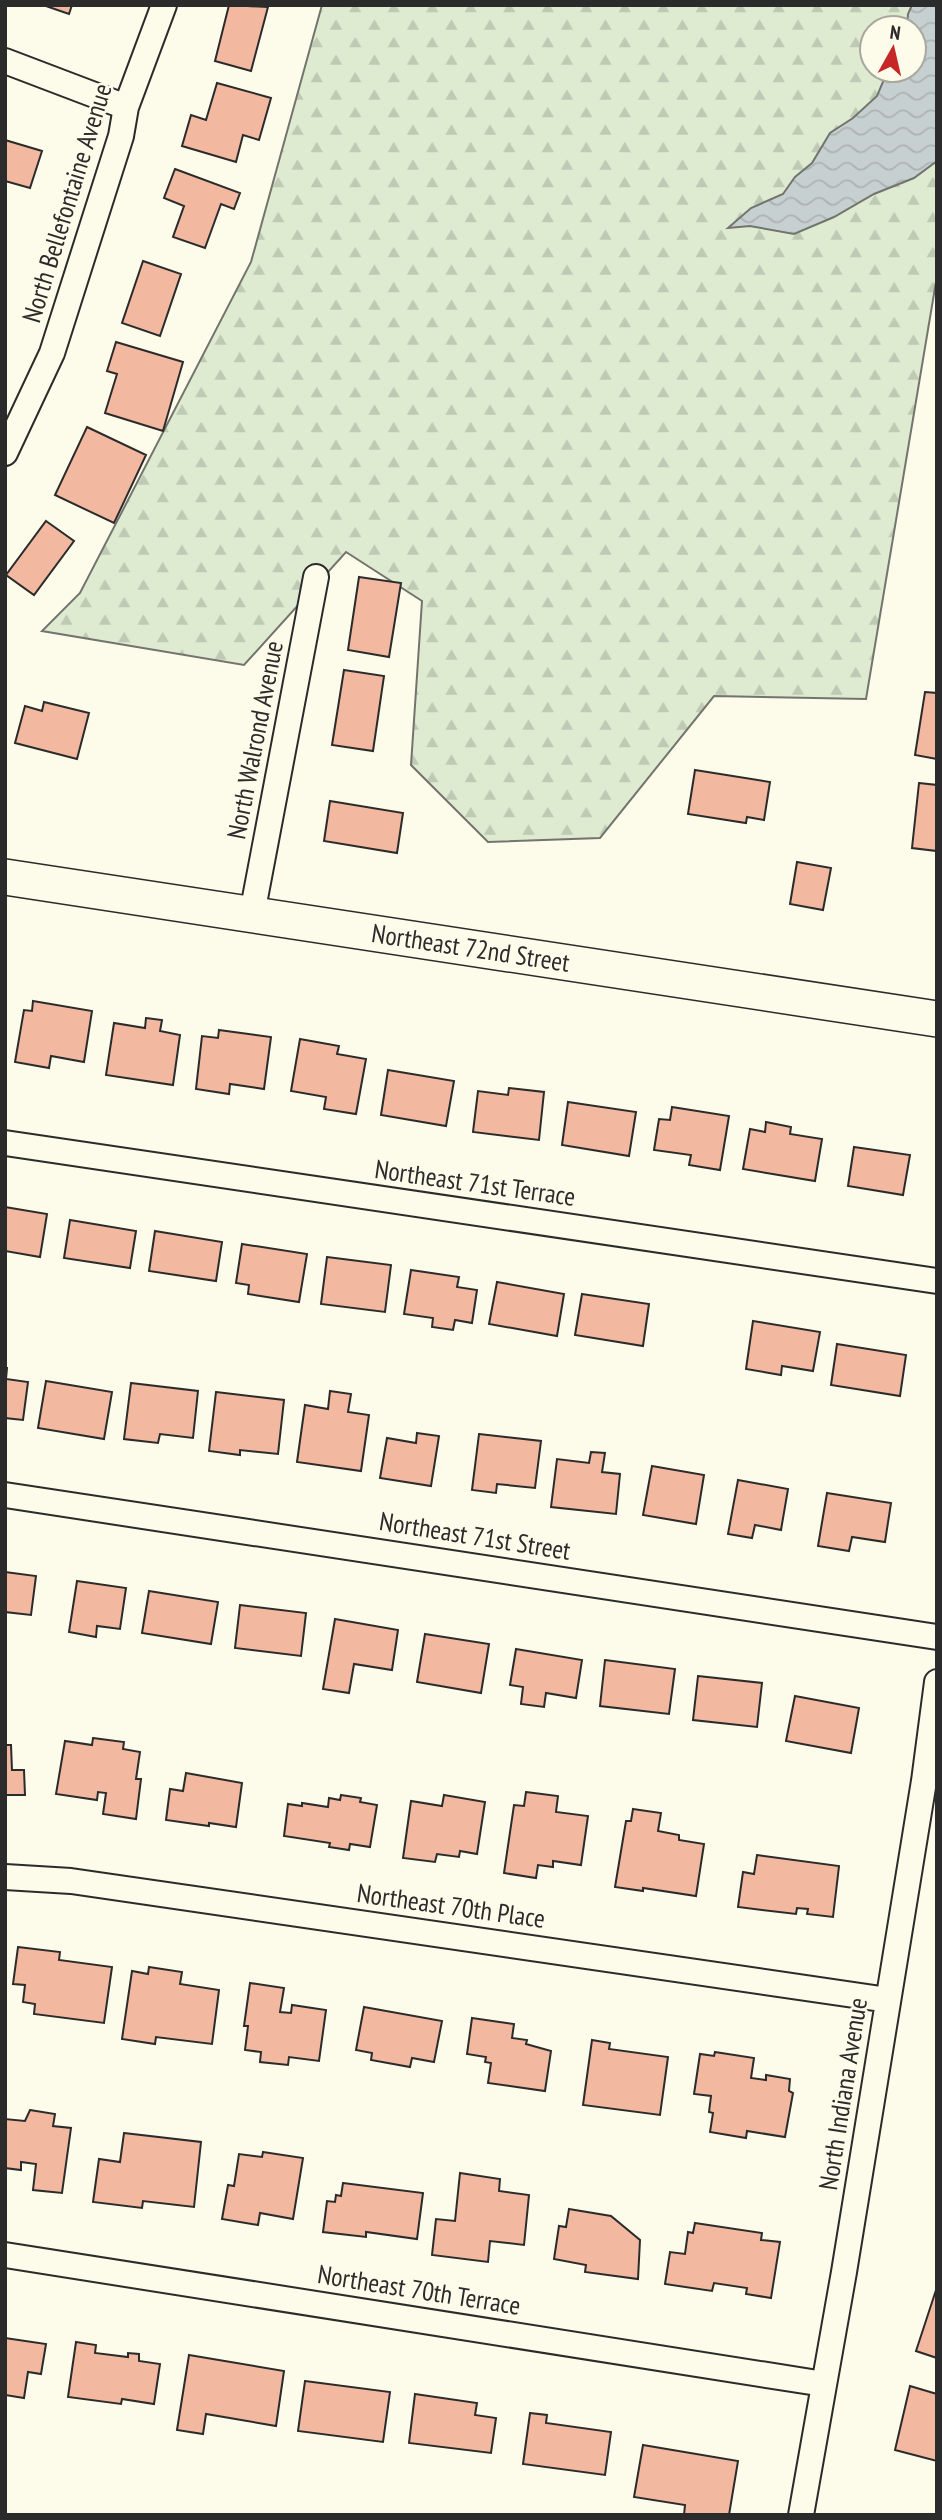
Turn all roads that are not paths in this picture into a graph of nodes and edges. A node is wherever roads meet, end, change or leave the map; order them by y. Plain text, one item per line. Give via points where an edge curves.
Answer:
1 (164, 5) edge
2 (5, 61) edge
3 (126, 107) junction
4 (5, 453) edge
5 (316, 577) dead end
6 (5, 877) edge
7 (252, 914) junction
8 (937, 1018) edge
9 (5, 1143) edge
10 (937, 1282) edge
11 (5, 1494) edge
12 (937, 1637) edge
13 (937, 1682) edge
14 (5, 1877) edge
15 (888, 2000) junction
16 (5, 2255) edge
17 (824, 2384) junction
18 (801, 2515) edge

1 - 3 street, North Bellefontaine Avenue
2 - 3 street
3 - 4 street, North Bellefontaine Avenue via 121,136 52,353
5 - 7 street, North Walrond Avenue
6 - 7 main road, Northeast 72nd Street
7 - 8 main road, Northeast 72nd Street
9 - 10 street, Northeast 71st Terrace
11 - 12 street, Northeast 71st Street
13 - 15 street, North Indiana Avenue
14 - 15 street, Northeast 70th Place via 71,1881
15 - 17 street, North Indiana Avenue
16 - 17 street, Northeast 70th Terrace
17 - 18 street, North Indiana Avenue

